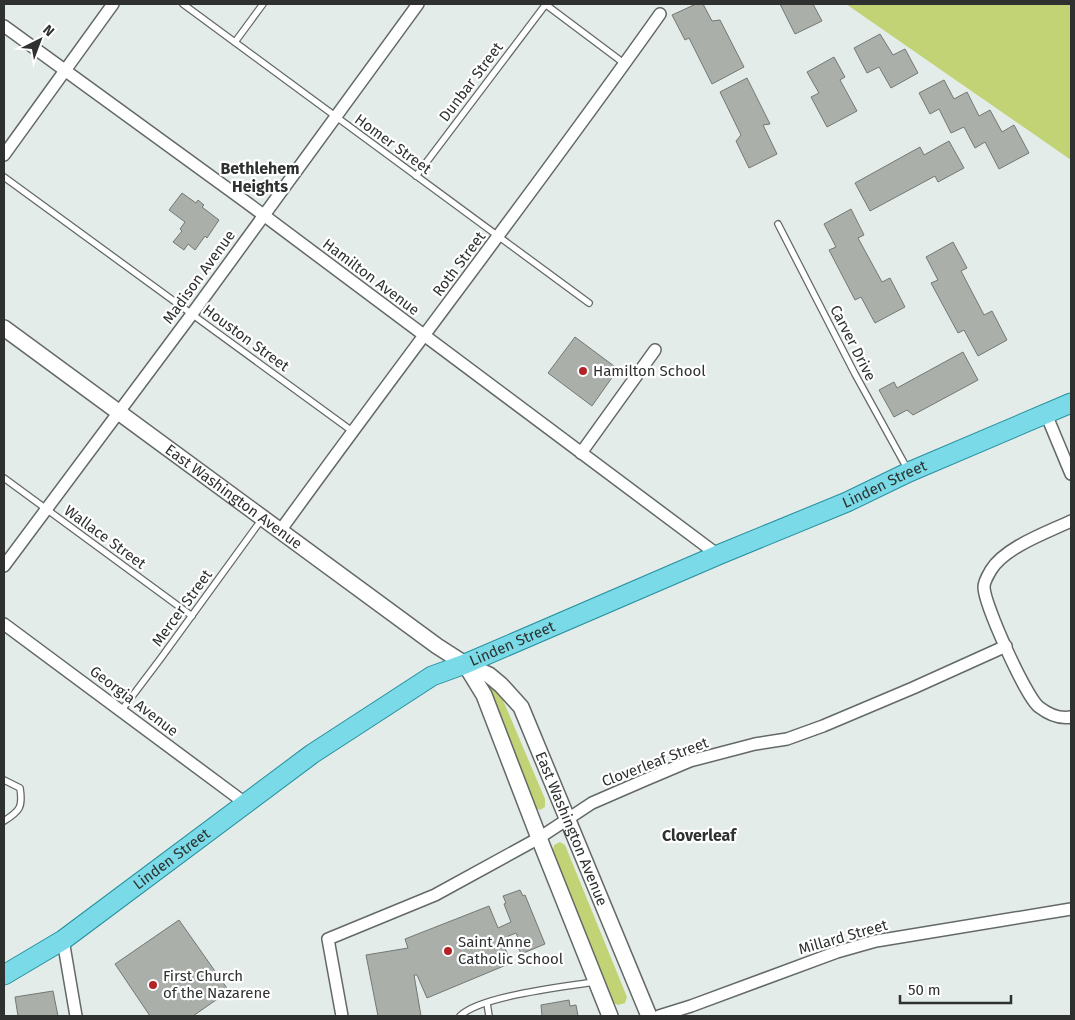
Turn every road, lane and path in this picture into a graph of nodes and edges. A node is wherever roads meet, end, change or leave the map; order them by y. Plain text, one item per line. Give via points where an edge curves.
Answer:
1 (113, 4) edge
2 (183, 4) edge
3 (263, 4) edge
4 (418, 4) edge
5 (546, 4) edge
6 (660, 14) dead end
7 (4, 26) edge
8 (235, 42) junction
9 (625, 64) junction
10 (66, 70) junction
11 (334, 116) junction
12 (4, 156) edge
13 (416, 176) junction
14 (4, 177) edge
15 (263, 215) junction
16 (778, 224) dead end
17 (498, 236) junction
18 (589, 303) dead end
19 (192, 314) junction
20 (4, 328) edge
21 (424, 336) junction
22 (655, 350) dead end
23 (1071, 403) edge
24 (117, 412) junction
25 (1046, 414) junction
26 (352, 431) junction
27 (581, 453) junction
28 (909, 472) junction
29 (1071, 474) edge
30 (4, 478) edge
31 (46, 509) junction
32 (262, 519) junction
33 (1071, 521) edge
34 (280, 531) junction
35 (718, 555) junction
36 (4, 566) edge
37 (192, 616) junction
38 (4, 624) edge
39 (1006, 646) junction
40 (465, 664) junction
41 (121, 711) junction
42 (1071, 718) edge
43 (4, 779) edge
44 (246, 803) junction
45 (4, 821) edge
46 (568, 821) junction
47 (539, 838) junction
48 (1071, 909) edge
49 (63, 940) junction
50 (4, 975) edge
51 (596, 982) junction
52 (487, 1003) junction
53 (76, 1016) edge
54 (342, 1016) edge
55 (460, 1016) edge
56 (489, 1016) edge
57 (610, 1016) edge
58 (649, 1016) edge
59 (659, 1016) edge

1 - 10 street
2 - 8 lane, Homer Street
3 - 8 lane
4 - 11 street, Madison Avenue
5 - 9 lane
5 - 13 lane, Dunbar Street
6 - 9 street, Roth Street
7 - 10 street, Hamilton Avenue
8 - 11 lane, Homer Street
9 - 17 street, Roth Street
10 - 12 street
10 - 15 street, Hamilton Avenue
11 - 13 lane, Homer Street
11 - 15 street, Madison Avenue
13 - 17 lane, Homer Street
14 - 19 lane, Houston Street
15 - 19 street, Madison Avenue
15 - 21 street, Hamilton Avenue
16 - 28 lane, Carver Drive via 854,374
17 - 18 lane, Homer Street
17 - 21 street, Roth Street
19 - 24 street, Madison Avenue
19 - 26 lane, Houston Street
20 - 24 street, East Washington Avenue
21 - 26 street, Roth Street
21 - 27 street, Hamilton Avenue
22 - 27 street
23 - 25 main road, Linden Street
24 - 31 street, Madison Avenue
24 - 32 street, East Washington Avenue
25 - 28 main road, Linden Street
25 - 29 street
26 - 34 street, Roth Street
27 - 35 street, Hamilton Avenue
28 - 35 main road, Linden Street via 847,502
30 - 31 lane, Wallace Street
31 - 36 street, Madison Avenue
31 - 37 lane, Wallace Street
32 - 34 street, East Washington Avenue
32 - 37 lane, Mercer Street
33 - 39 street via 1018,547 991,568 984,586 985,595
34 - 40 street, East Washington Avenue
35 - 40 main road, Linden Street
37 - 41 lane, Mercer Street
38 - 41 street, Georgia Avenue
39 - 42 street via 1025,689 1038,707 1058,717
39 - 46 street, Cloverleaf Street via 823,726 787,739 690,761 592,803
40 - 44 main road, Linden Street via 432,676 388,703
40 - 46 street, East Washington Avenue via 501,685 521,707
40 - 47 street, East Washington Avenue via 484,695
41 - 44 street, Georgia Avenue
43 - 45 lane via 20,788 22,802 16,813
44 - 49 main road, Linden Street
46 - 47 street, Cloverleaf Street
46 - 58 street, East Washington Avenue
47 - 51 street, East Washington Avenue
47 - 54 street, Cloverleaf Street via 435,895 328,939
48 - 59 street, Millard Street via 876,941 836,952
49 - 50 main road, Linden Street
49 - 53 street
51 - 52 lane via 502,997
51 - 57 street, East Washington Avenue
52 - 55 lane
52 - 56 lane

